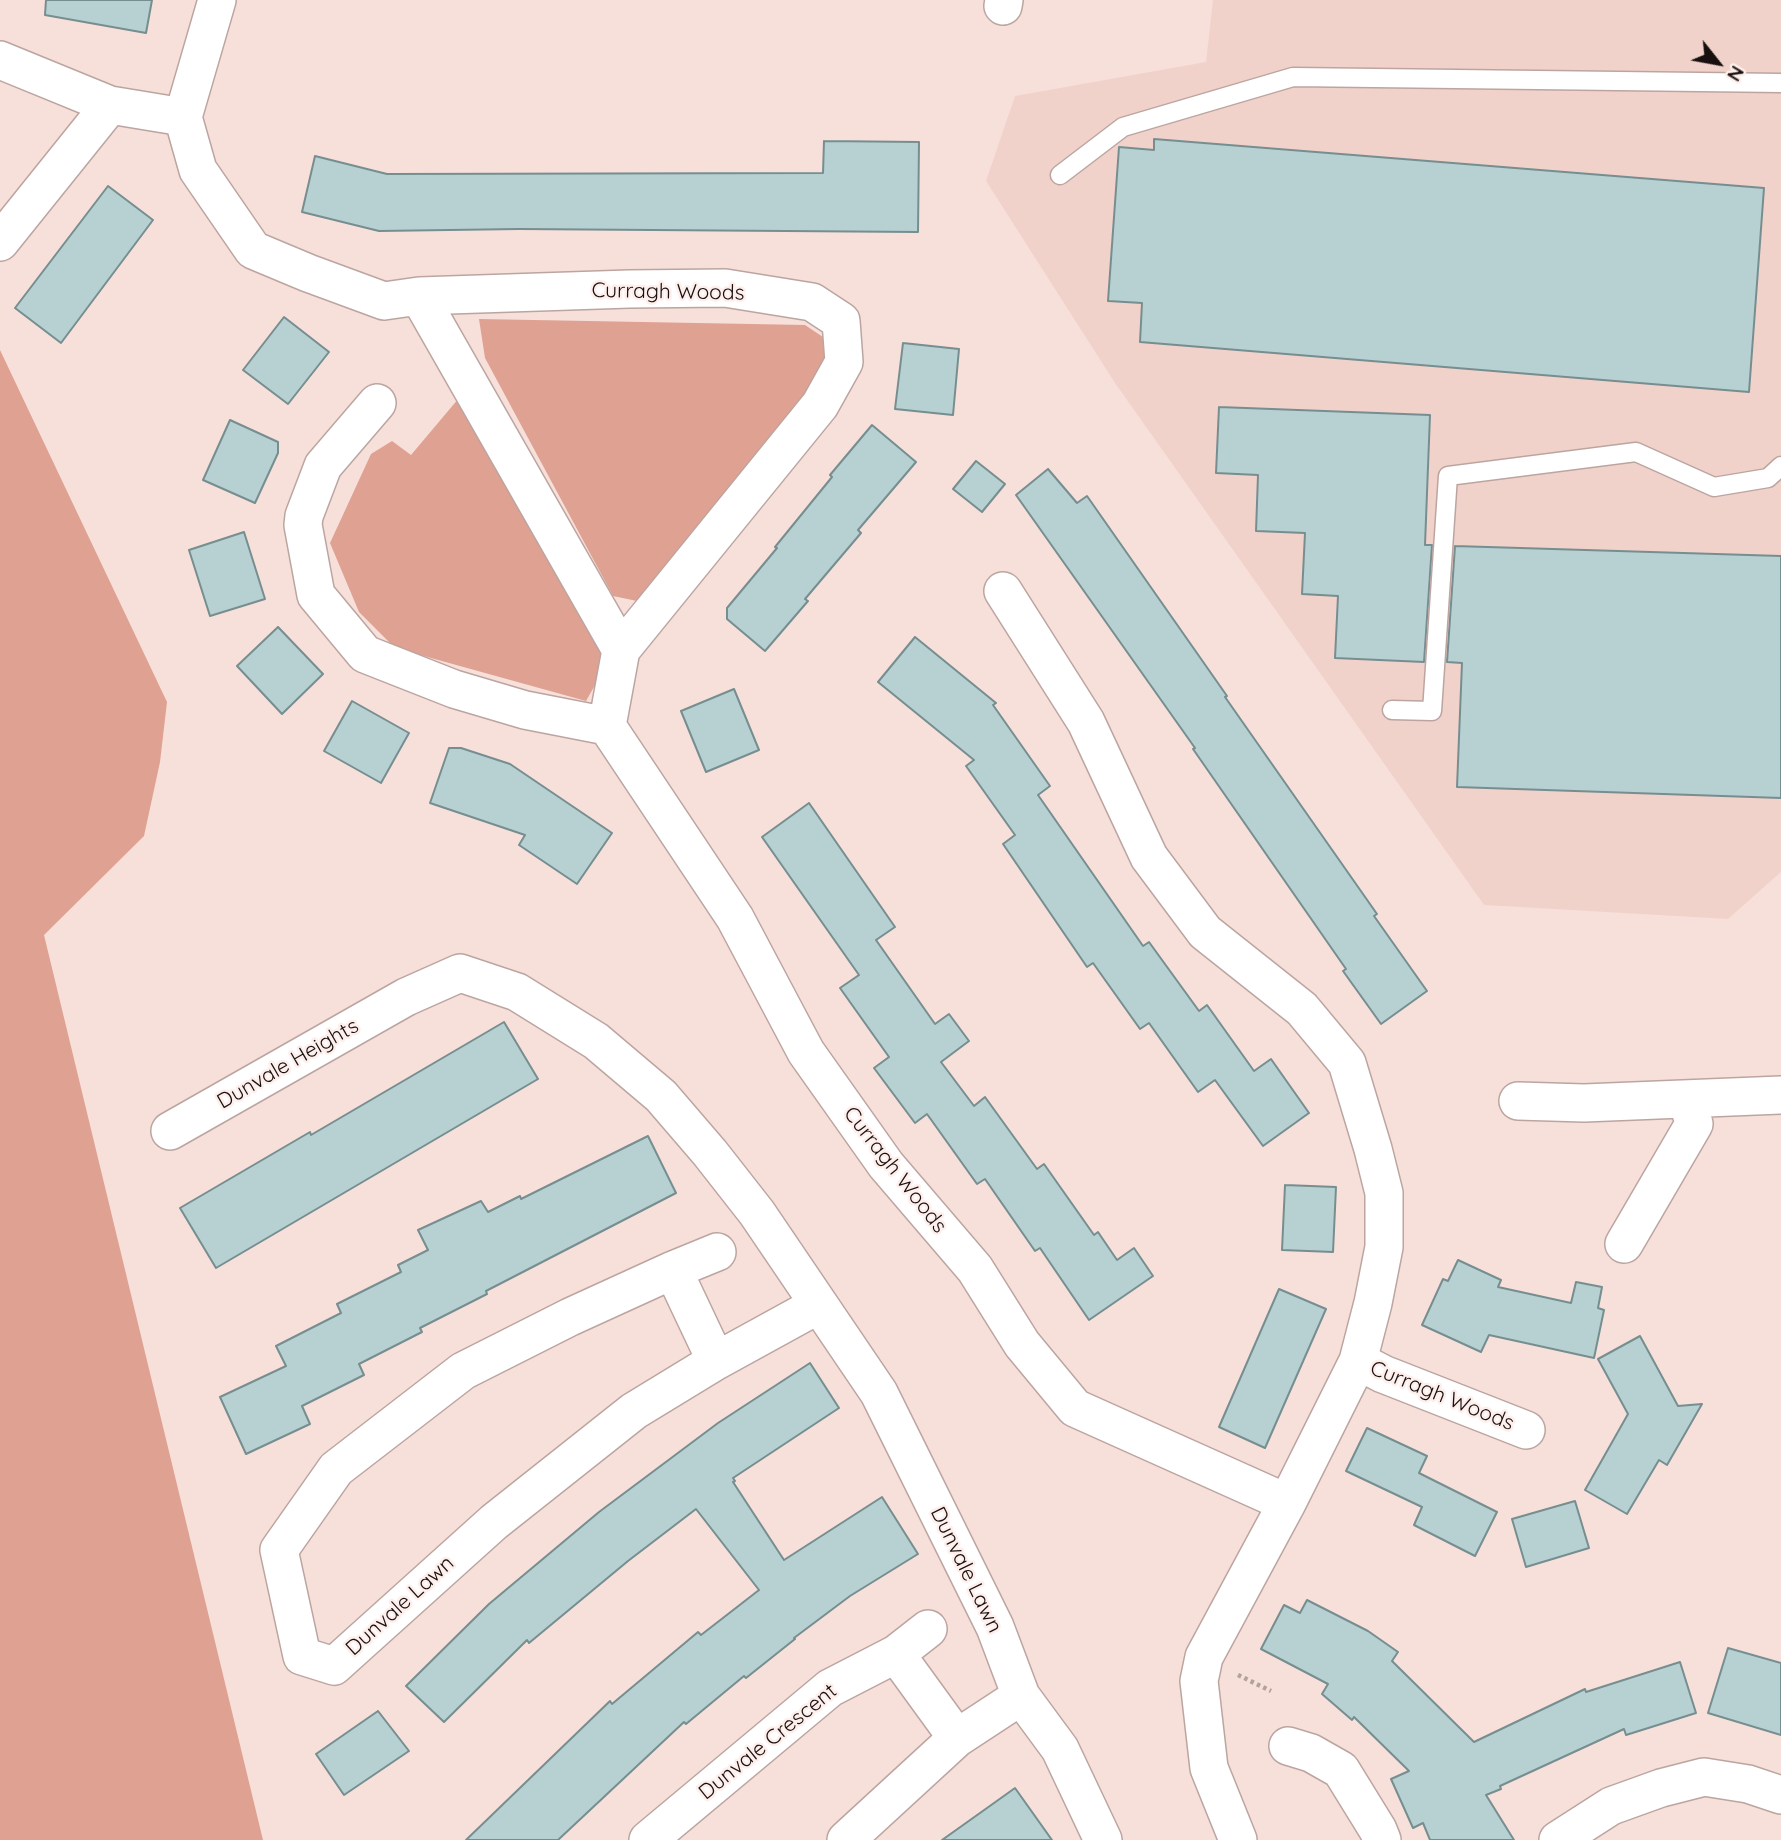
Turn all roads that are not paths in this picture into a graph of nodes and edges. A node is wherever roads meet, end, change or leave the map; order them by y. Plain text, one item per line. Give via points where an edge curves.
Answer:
1 (216, 0) edge
2 (0, 60) edge
3 (1781, 83) edge
4 (110, 105) junction
5 (183, 117) junction
6 (1060, 174) dead end
7 (0, 242) edge
8 (419, 296) junction
9 (377, 403) dead end
10 (1781, 466) edge
11 (1003, 591) dead end
12 (621, 650) junction
13 (1392, 710) dead end
14 (607, 726) junction
15 (406, 997) joint
16 (1781, 1096) edge
17 (1518, 1101) dead end
18 (1688, 1101) junction
19 (170, 1131) dead end
20 (1624, 1244) dead end
21 (717, 1252) dead end
22 (673, 1270) junction
23 (818, 1305) junction
24 (716, 1361) junction
25 (1358, 1361) junction
26 (1526, 1430) dead end
27 (1287, 1503) junction
28 (928, 1629) dead end
29 (896, 1654) junction
30 (1021, 1696) junction
31 (957, 1738) junction
32 (1288, 1746) dead end
33 (1781, 1795) edge
34 (648, 1840) edge
35 (846, 1840) edge
36 (1103, 1840) edge
37 (1238, 1840) edge
38 (1382, 1840) edge
39 (1558, 1840) edge

1 - 5 street
2 - 4 street
3 - 6 lane via 1293,78 1123,127
4 - 5 street
4 - 7 street
5 - 8 street, Curragh Woods via 198,170 253,250 384,301
8 - 12 street
8 - 12 street, Curragh Woods via 725,288 812,302 841,321 844,362 820,405
9 - 14 street via 323,466 304,516 316,595 365,654 454,689 532,712
10 - 13 lane via 1768,478 1714,486 1636,452 1448,476 1432,711
11 - 25 street, Curragh Woods via 1087,722 1149,857 1205,932 1302,1009 1347,1063 1384,1192 1384,1247
12 - 14 street, Curragh Woods
14 - 27 street, Curragh Woods via 735,918 806,1052 886,1165 975,1269 1022,1344 1075,1408
15 - 19 street, Dunvale Heights
15 - 23 street, Dunvale Lawn via 460,973 517,992 596,1041 661,1096 710,1153 757,1213
16 - 18 street
17 - 18 street
18 - 20 street via 1694,1124
21 - 22 street, Dunvale Lawn
22 - 24 street
22 - 24 street, Dunvale Lawn via 463,1371 337,1469 279,1550 302,1656 334,1666 494,1522 634,1411
23 - 24 street, Dunvale Lawn
23 - 30 street, Dunvale Lawn via 879,1393 995,1627
25 - 26 street, Curragh Woods
25 - 27 street, Curragh Woods
27 - 37 street, Curragh Woods via 1213,1636 1199,1681 1209,1768
28 - 29 street, Dunvale Crescent
29 - 31 street
29 - 34 street, Dunvale Crescent via 830,1688
30 - 31 street
30 - 36 street, Dunvale Lawn via 1060,1749
31 - 35 street
32 - 38 street via 1340,1770
33 - 39 street via 1704,1777 1611,1806

